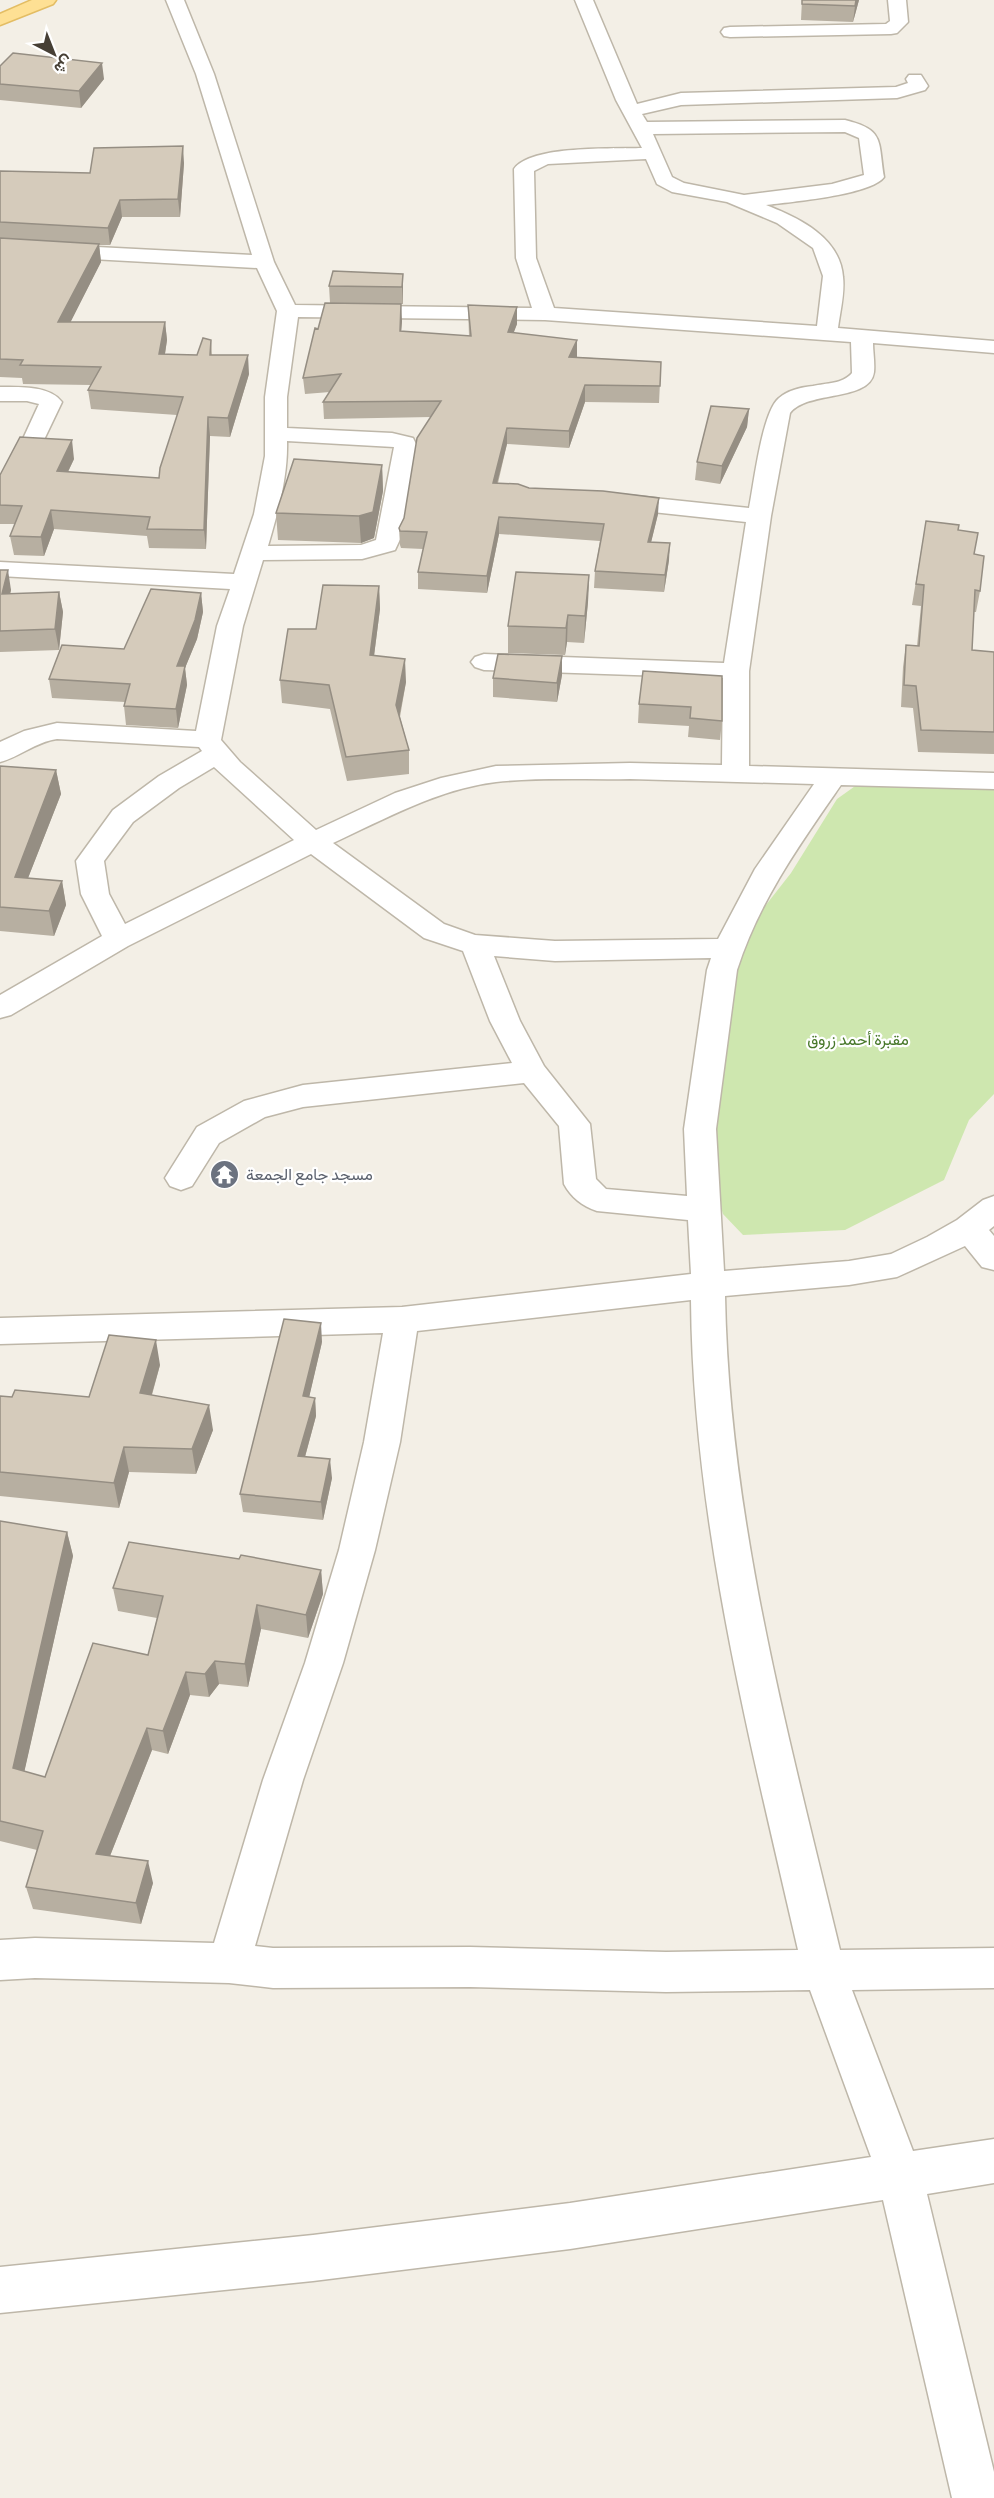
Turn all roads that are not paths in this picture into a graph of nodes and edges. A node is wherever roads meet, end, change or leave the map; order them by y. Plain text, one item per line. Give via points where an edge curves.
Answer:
1 (47, 0) edge
2 (175, 0) edge
3 (584, 0) edge
4 (897, 0) edge
5 (0, 20) edge
6 (730, 32) dead end
7 (915, 79) dead end
8 (631, 111) junction
9 (641, 129) junction
10 (654, 153) junction
11 (743, 202) junction
12 (0, 248) edge
13 (264, 262) junction
14 (288, 312) junction
15 (546, 314) junction
16 (827, 332) junction
17 (862, 336) junction
18 (994, 347) edge
19 (0, 394) edge
20 (277, 434) junction
21 (33, 441) edge
22 (593, 499) edge
23 (759, 516) junction
24 (253, 553) junction
25 (0, 569) edge
26 (242, 582) junction
27 (484, 662) dead end
28 (736, 671) junction
29 (212, 747) junction
30 (0, 754) edge
31 (735, 772) junction
32 (833, 777) junction
33 (994, 781) edge
34 (313, 842) junction
35 (118, 939) junction
36 (475, 945) junction
37 (728, 948) junction
38 (0, 1008) edge
39 (532, 1072) junction
40 (181, 1178) dead end
41 (994, 1208) edge
42 (704, 1209) junction
43 (969, 1229) junction
44 (994, 1258) edge
45 (708, 1285) junction
46 (402, 1320) junction
47 (0, 1331) edge
48 (0, 1960) edge
49 (229, 1963) junction
50 (994, 1968) edge
51 (824, 1971) junction
52 (994, 2161) edge
53 (900, 2176) junction
54 (0, 2290) edge
55 (976, 2498) edge

1 - 5 main road
2 - 13 street via 205,74
3 - 8 street
4 - 6 street via 899,22 891,29
7 - 8 street via 919,86 897,92 681,99
8 - 9 street
9 - 10 street
9 - 11 street via 845,126 868,136 874,177 868,181
10 - 11 street via 664,180 679,188
10 - 15 street via 544,158 524,169 526,258
11 - 16 street via 784,219 822,245 833,276
12 - 13 street
13 - 14 street
14 - 15 street
14 - 20 street via 276,397
15 - 16 street
16 - 17 street
17 - 18 street
17 - 23 street via 861,379 795,397 783,404
19 - 21 street via 43,397 51,402
20 - 24 street via 266,514
20 - 24 street via 405,443 390,536 386,545 362,552
22 - 23 street
23 - 28 street
24 - 26 street
25 - 26 street
26 - 29 street via 230,626
27 - 28 street
28 - 31 street
29 - 30 street via 57,731 15,742
29 - 34 street
29 - 35 street via 123,816 90,861 94,894
31 - 32 street
31 - 34 street via 495,774 405,800
32 - 33 street
32 - 37 street via 791,835 738,923
34 - 35 street
34 - 36 street via 434,931
35 - 38 street
36 - 37 street via 555,951
36 - 39 street via 505,1021
37 - 42 street via 700,1129
39 - 40 street via 303,1096 255,1109 208,1135
39 - 42 street via 574,1124 578,1178 591,1195 614,1202
41 - 43 street
42 - 45 street
43 - 44 street
43 - 45 street via 897,1265
45 - 46 street
45 - 51 street via 709,1367 728,1536 758,1692
46 - 47 street
46 - 49 street via 382,1442 357,1550
48 - 49 street
49 - 51 street via 273,1968
50 - 51 street
51 - 53 street
52 - 53 street
53 - 54 street via 547,2229
53 - 55 street

